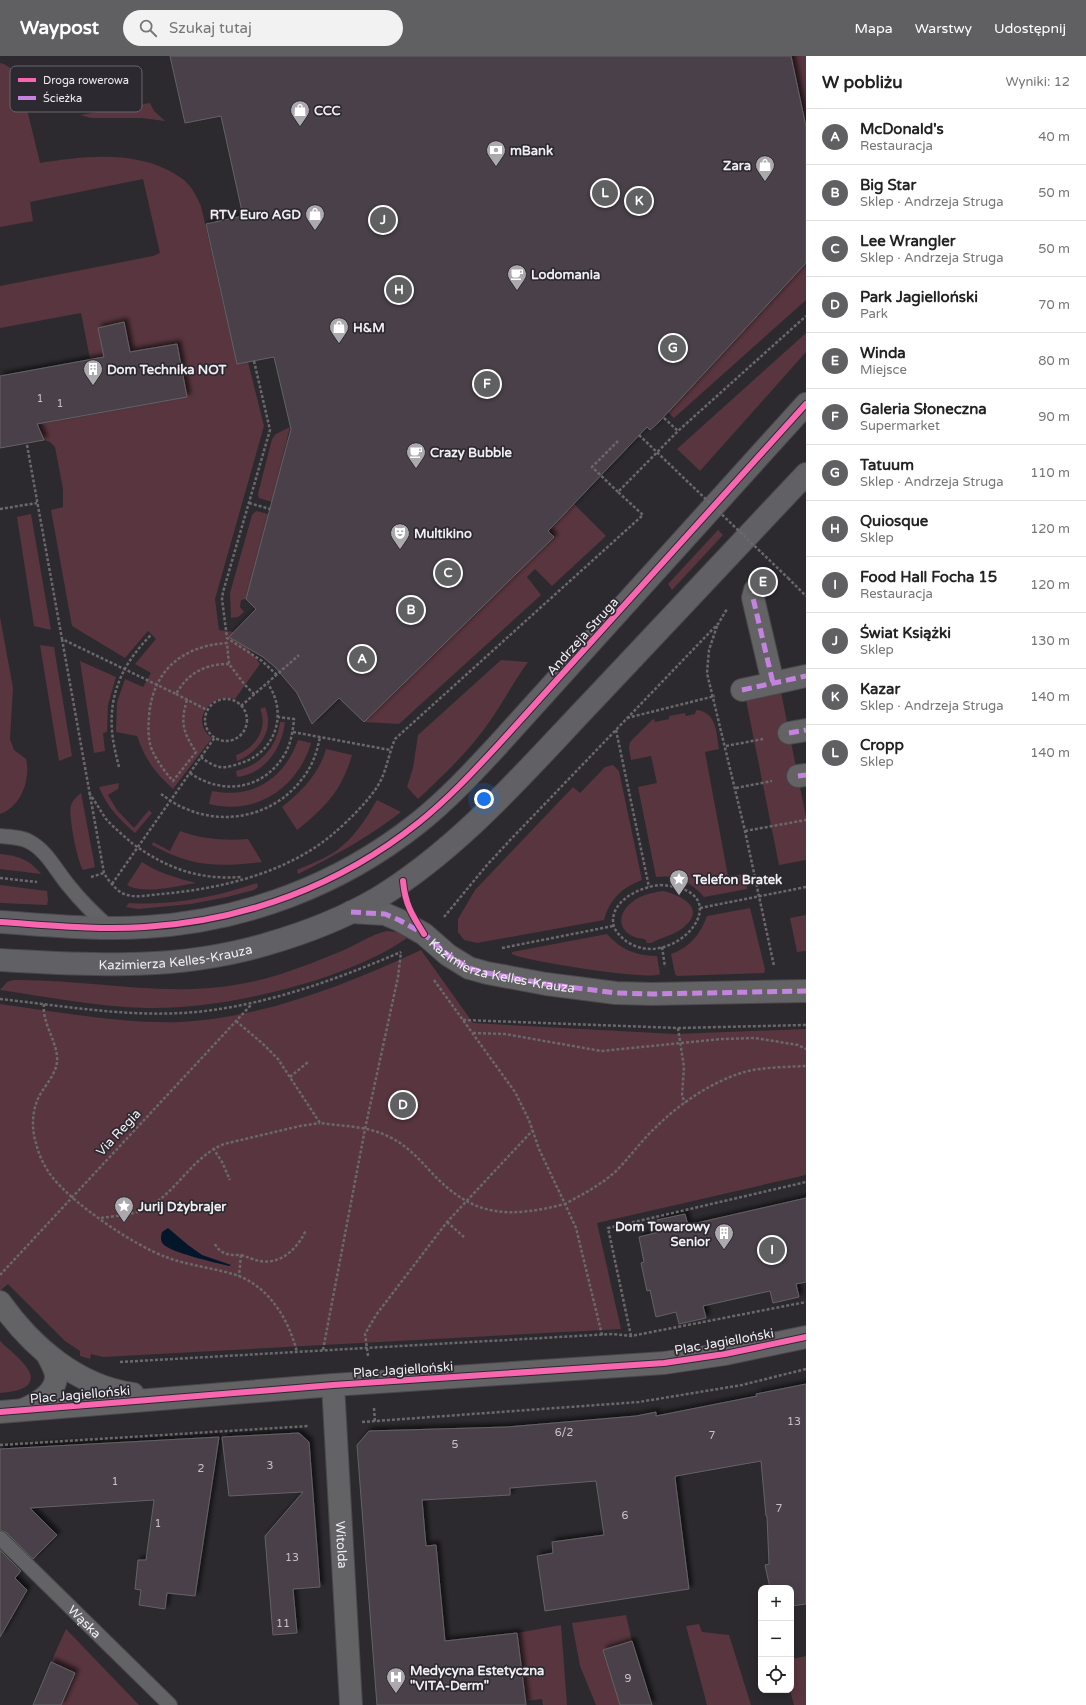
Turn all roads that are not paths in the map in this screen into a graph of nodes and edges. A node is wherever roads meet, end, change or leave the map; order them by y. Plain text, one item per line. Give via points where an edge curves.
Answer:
1 (806, 404) edge
2 (806, 474) edge
3 (759, 586) dead end
4 (806, 676) edge
5 (773, 683) junction
6 (742, 690) dead end
7 (0, 836) edge
8 (351, 912) junction
9 (0, 922) edge
10 (110, 928) junction
11 (0, 960) edge
12 (806, 991) edge
13 (0, 1302) edge
14 (9, 1321) edge
15 (806, 1337) edge
16 (47, 1354) junction
17 (333, 1385) junction
18 (162, 1398) junction
19 (24, 1410) junction
20 (0, 1412) edge
21 (0, 1538) edge
22 (170, 1705) edge
23 (351, 1705) edge

1 - 10 street, Andrzeja Struga via 498,745 418,824 358,865 318,885 253,909 181,924
2 - 8 street via 464,833 422,868
3 - 5 street via 753,598
4 - 5 street
5 - 6 street
7 - 10 lane via 31,842 44,853 91,912
8 - 11 street, Kazimierza Kelles-Krauza via 267,944 191,961 107,965
8 - 12 street, Kazimierza Kelles-Krauza via 384,914 399,920 424,934 448,955 469,968 538,983 638,994
9 - 10 street
13 - 14 street, Plac Jagielloński
14 - 16 street, Plac Jagielloński
15 - 17 street, Plac Jagielloński via 725,1354 664,1363
16 - 18 street, Plac Jagielloński via 91,1383 130,1394
16 - 19 street via 56,1375 54,1384 49,1393
17 - 18 street, Plac Jagielloński
17 - 23 street, Witolda
18 - 19 street, Plac Jagielloński
19 - 20 street, Plac Jagielloński
21 - 22 lane, Wąska

